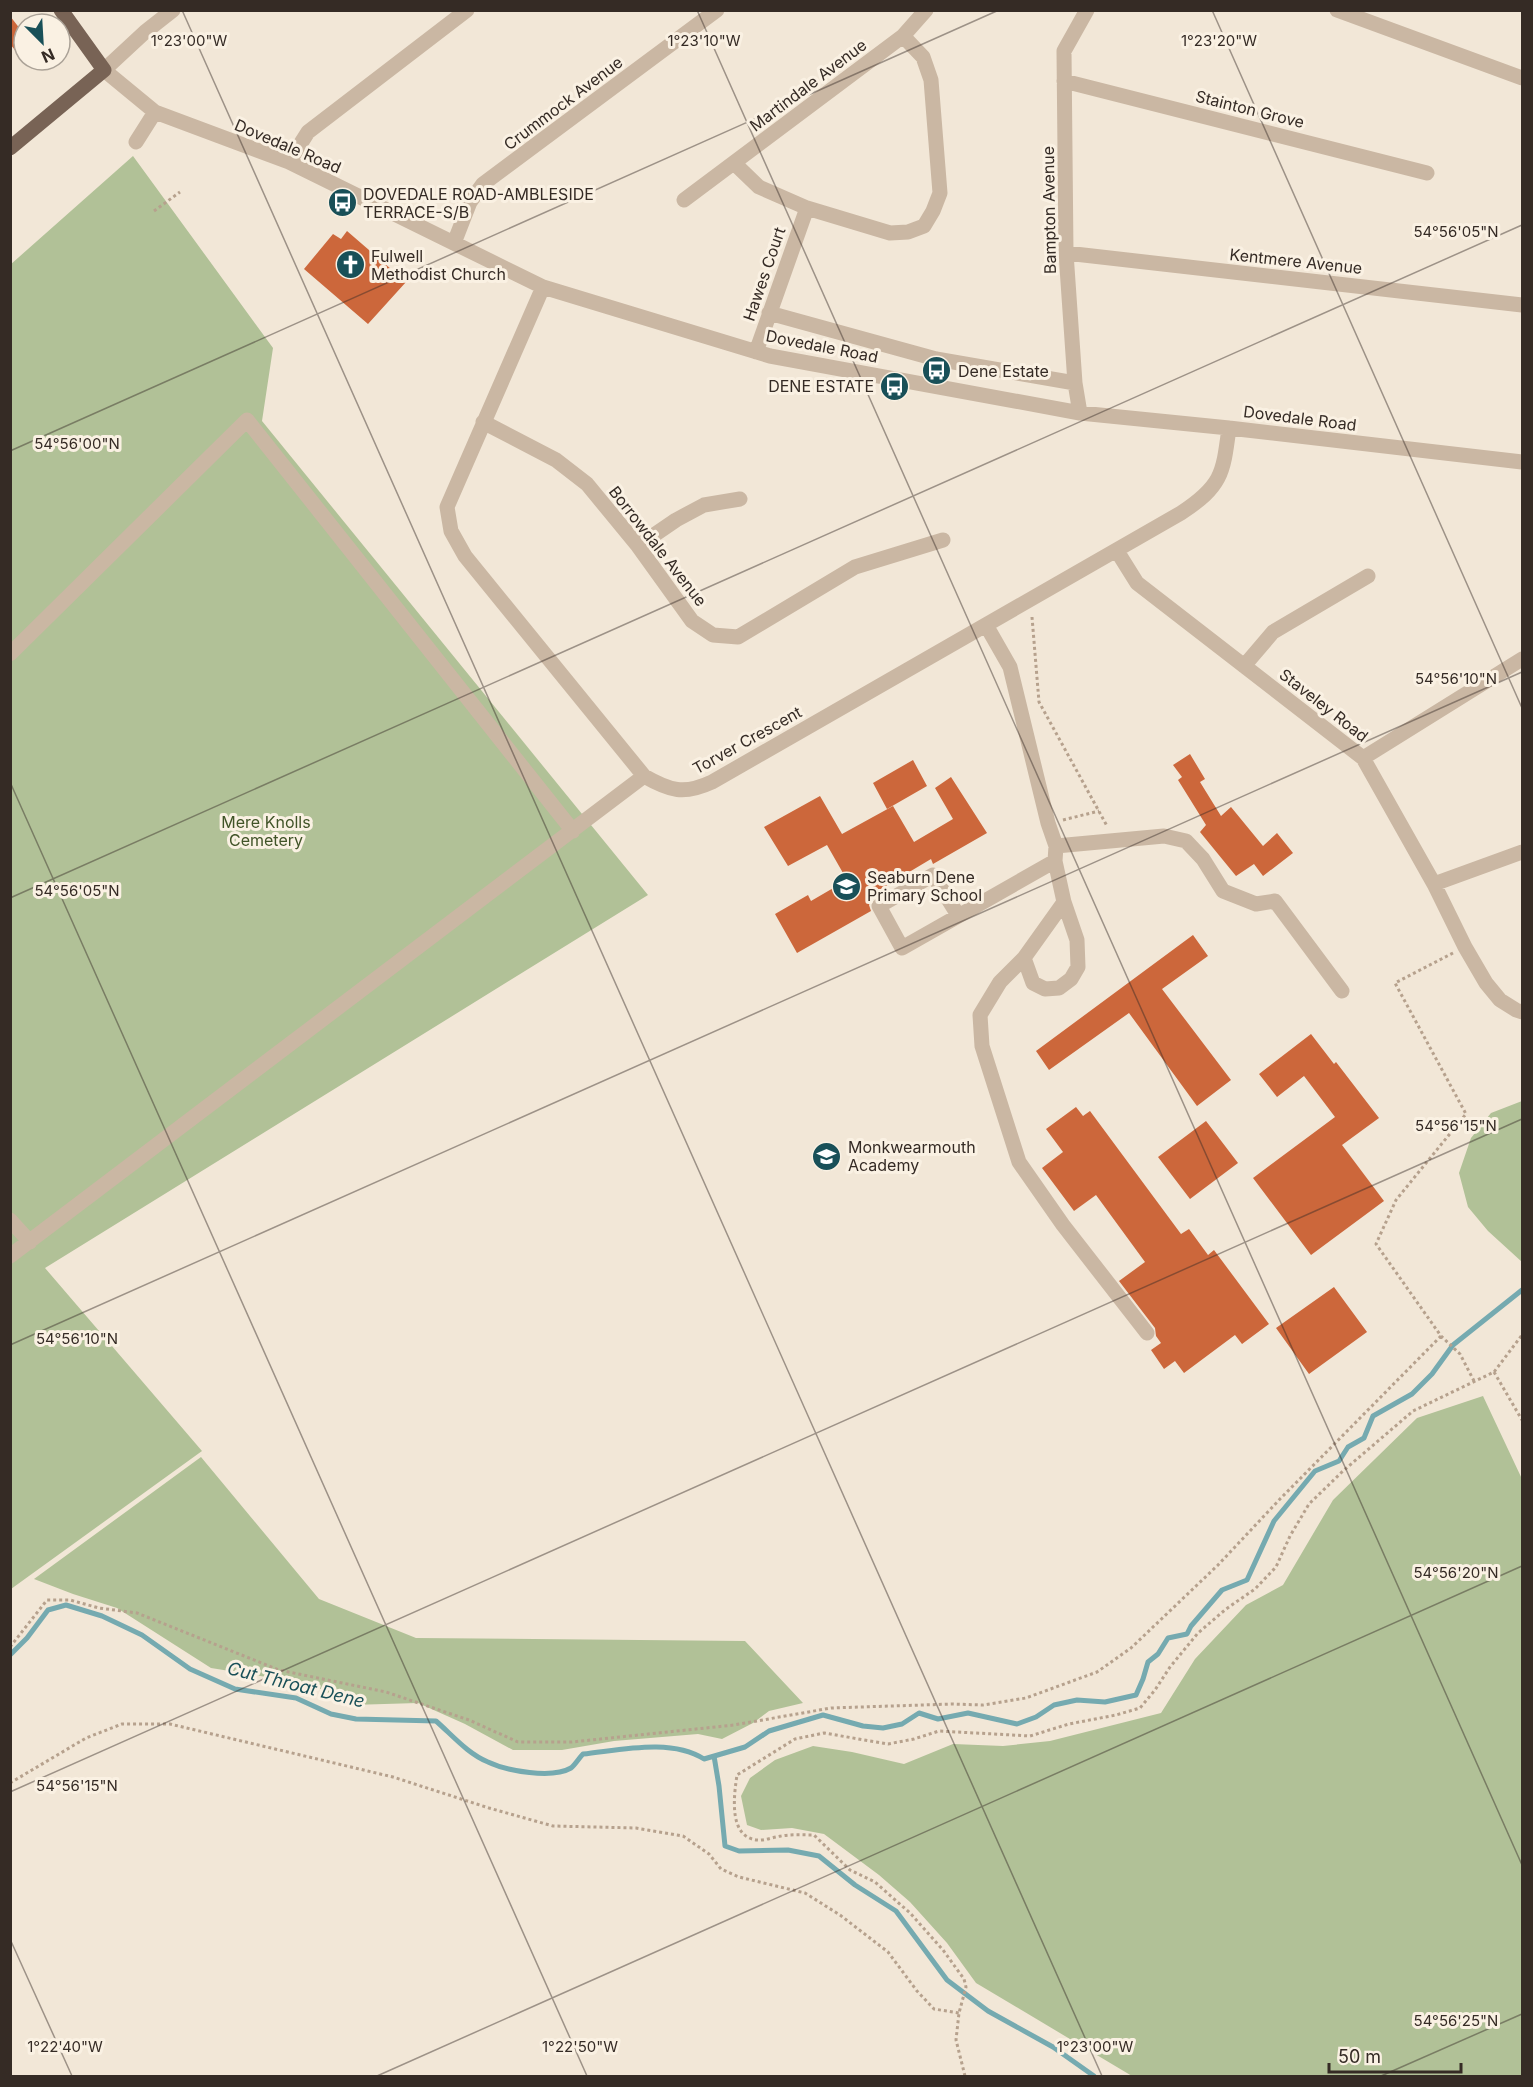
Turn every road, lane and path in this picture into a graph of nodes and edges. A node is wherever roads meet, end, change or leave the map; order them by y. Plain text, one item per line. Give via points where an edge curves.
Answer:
1 (61, 10) edge
2 (173, 10) edge
3 (467, 10) edge
4 (717, 10) edge
5 (926, 10) edge
6 (1087, 10) edge
7 (1337, 10) edge
8 (903, 36) junction
9 (104, 70) junction
10 (1522, 78) edge
11 (1064, 81) junction
12 (155, 112) junction
13 (136, 141) dead end
14 (10, 148) edge
15 (289, 162) junction
16 (735, 163) junction
17 (1427, 173) dead end
18 (180, 192) dead end
19 (684, 200) dead end
20 (807, 208) junction
21 (154, 211) dead end
22 (454, 243) junction
23 (1066, 254) junction
24 (543, 286) junction
25 (1522, 304) edge
26 (769, 313) junction
27 (756, 351) junction
28 (1075, 383) junction
29 (1080, 414) junction
30 (483, 422) junction
31 (1229, 428) junction
32 (1522, 462) edge
33 (740, 499) dead end
34 (943, 540) dead end
35 (638, 546) junction
36 (1117, 551) junction
37 (1368, 576) dead end
38 (1030, 600) junction
39 (986, 625) junction
40 (10, 654) edge
41 (1522, 659) edge
42 (1244, 666) junction
43 (1362, 758) junction
44 (644, 776) junction
45 (1099, 812) junction
46 (1048, 823) junction
47 (1108, 827) dead end
48 (573, 831) junction
49 (1522, 852) edge
50 (1056, 854) junction
51 (1434, 884) junction
52 (1064, 902) junction
53 (958, 915) junction
54 (1465, 947) junction
55 (1024, 958) junction
56 (1342, 991) dead end
57 (1522, 1012) edge
58 (10, 1220) edge
59 (30, 1242) junction
60 (10, 1256) edge
61 (1147, 1333) dead end
62 (1522, 1335) edge
63 (1441, 1336) junction
64 (1494, 1372) junction
65 (1474, 1382) junction
66 (1522, 1420) edge
67 (10, 1647) edge
68 (10, 1783) edge
69 (959, 2013) junction
70 (965, 2076) edge

1 - 9 main road
2 - 9 street
3 - 15 street via 308,132
4 - 22 street, Crummock Avenue via 483,184 470,202
5 - 8 street, Martindale Avenue
6 - 11 street, Bampton Avenue via 1064,51
7 - 10 street
8 - 16 street, Martindale Avenue
8 - 20 street via 923,57 931,80 940,194 933,211 924,226 908,232 890,232
9 - 12 street, Dovedale Road
9 - 14 main road
11 - 17 street, Stainton Grove
11 - 23 street, Bampton Avenue
12 - 13 street
12 - 15 street, Dovedale Road
15 - 22 street, Dovedale Road
16 - 19 street, Martindale Avenue
16 - 20 street via 759,187
18 - 21 path
20 - 26 street, Hawes Court
22 - 24 street, Dovedale Road
23 - 25 street, Kentmere Avenue
23 - 28 street, Bampton Avenue
24 - 27 street, Dovedale Road
24 - 30 street, Torver Crescent
26 - 27 street, Hawes Court
26 - 28 street via 936,359
27 - 29 street, Dovedale Road
28 - 29 street, Bampton Avenue
29 - 31 street, Dovedale Road
30 - 35 street, Borrowdale Avenue via 556,460 587,484
30 - 44 street, Torver Crescent via 447,507 451,531 465,556
31 - 32 street, Dovedale Road
31 - 36 street, Torver Crescent via 1224,467 1216,484 1199,501
33 - 35 street via 704,505
34 - 35 street, Borrowdale Avenue via 855,567 738,637 713,634 692,621
36 - 38 street, Torver Crescent
36 - 42 street, Staveley Road via 1137,583
37 - 42 street via 1273,632
38 - 39 street, Torver Crescent
38 - 45 path via 1040,702
39 - 44 street, Torver Crescent via 704,786 679,791 662,787
39 - 46 street via 1010,667
40 - 48 street via 247,420
41 - 43 street
42 - 43 street, Staveley Road
43 - 51 street, Staveley Road
44 - 48 street
45 - 46 path
45 - 47 path
46 - 50 street
48 - 59 street
49 - 51 street
50 - 52 street
50 - 53 street
50 - 56 street via 1164,836 1186,841 1223,891 1256,904 1275,901
51 - 54 street, Staveley Road
52 - 55 street
52 - 55 street via 1077,940 1078,967 1071,980 1059,988 1033,983
53 - 53 street via 902,948 879,906 933,875
54 - 57 street, Staveley Road via 1500,1000
54 - 63 path via 1395,983 1466,1114 1396,1200 1376,1244
55 - 61 street via 1000,982 980,1015 982,1046 1015,1152 1063,1225
58 - 59 street
59 - 60 street
62 - 64 path
63 - 65 path via 1460,1354
63 - 67 path via 1218,1565 1131,1648 1097,1672 1026,1698 983,1705 831,1708 734,1725 572,1742 518,1742 469,1720 386,1692 279,1670 137,1613 70,1600 47,1600
64 - 65 path
64 - 66 path
65 - 69 path via 1413,1411 1309,1503 1275,1567 1256,1589 1198,1634 1140,1708 1030,1736 939,1731 888,1744 824,1733 795,1739 737,1775 737,1824 745,1836 758,1840 814,1835 850,1870 875,1882 910,1913 964,1979 966,1987
68 - 69 path via 86,1738 122,1724 170,1724 393,1777 553,1826 636,1828 683,1836 709,1854 721,1869 805,1893 888,1952 934,2009
69 - 70 path via 956,2040

